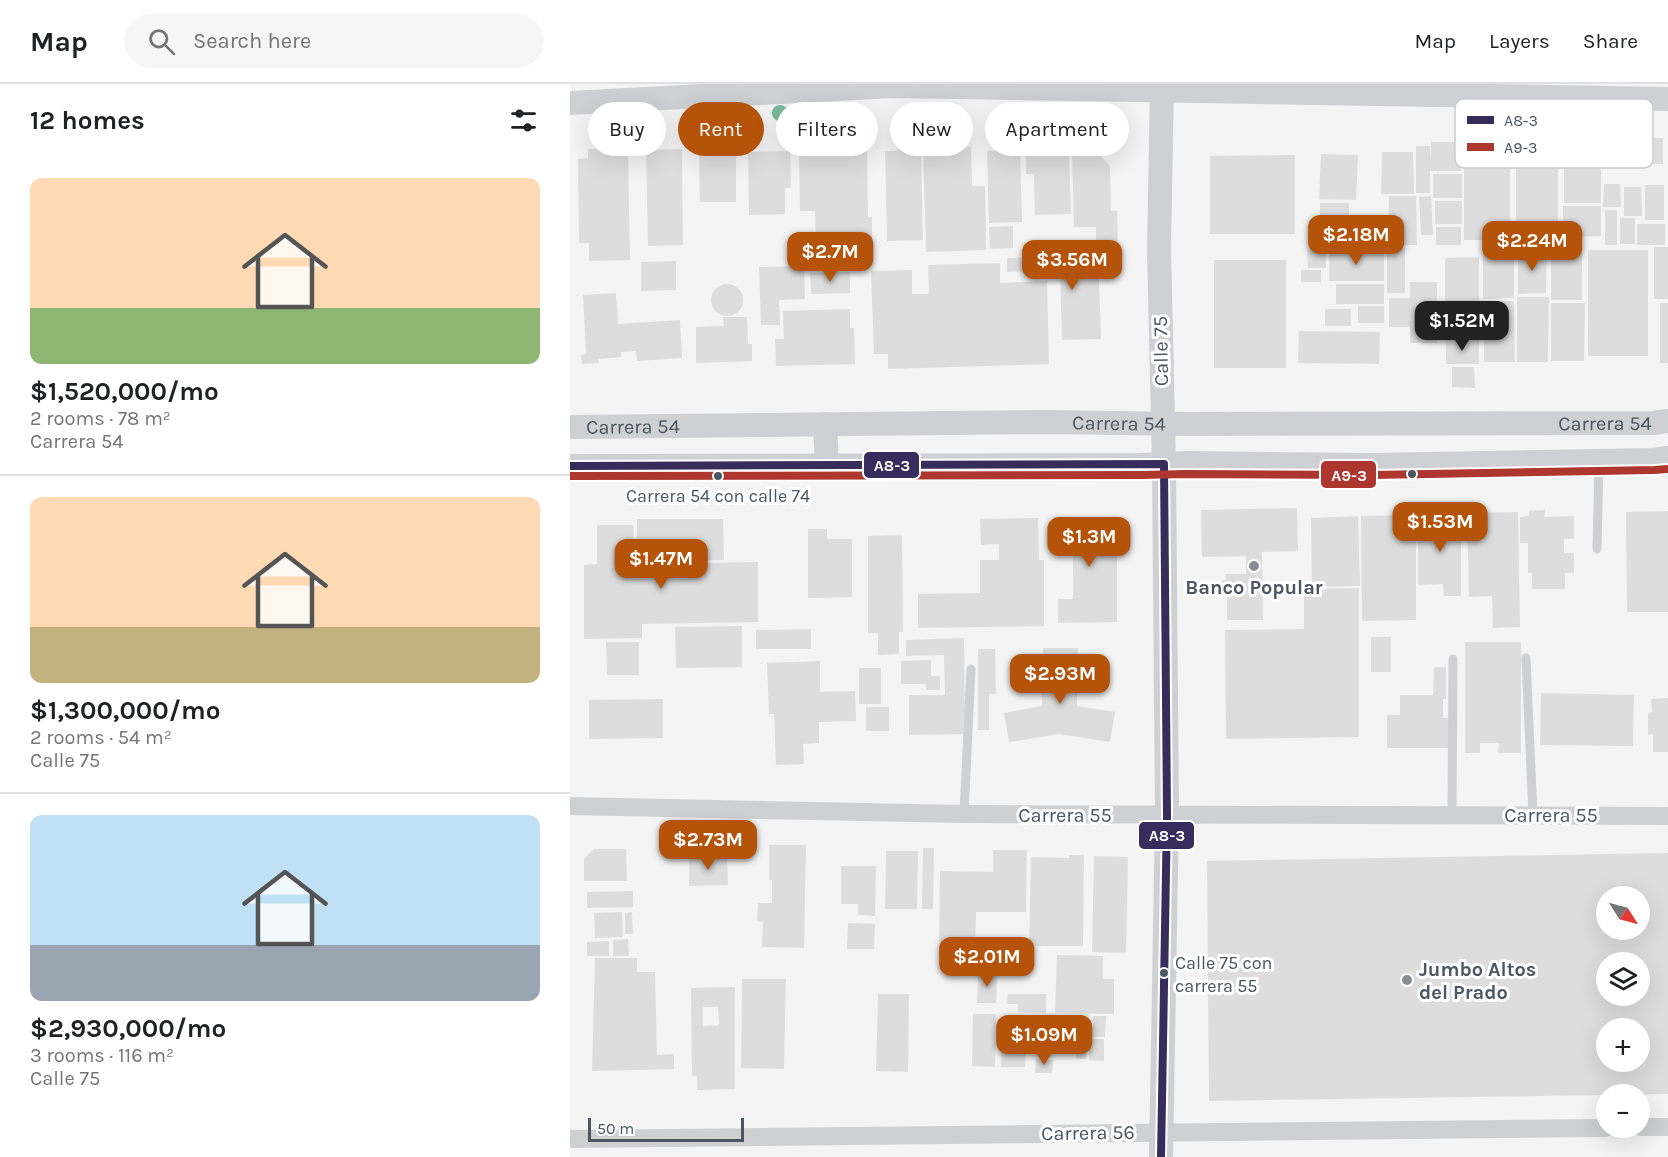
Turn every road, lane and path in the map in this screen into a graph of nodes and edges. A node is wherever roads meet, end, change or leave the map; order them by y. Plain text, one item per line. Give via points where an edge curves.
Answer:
1 (1162, 87) edge
2 (1668, 99) edge
3 (570, 103) edge
4 (1668, 421) edge
5 (1448, 423) junction
6 (825, 424) junction
7 (1162, 424) junction
8 (570, 427) edge
9 (1668, 458) edge
10 (1599, 461) junction
11 (1450, 463) junction
12 (1164, 464) junction
13 (570, 466) edge
14 (827, 466) junction
15 (1597, 549) dead end
16 (1526, 658) dead end
17 (1453, 659) dead end
18 (971, 669) dead end
19 (570, 806) edge
20 (964, 814) junction
21 (1167, 815) junction
22 (1533, 815) junction
23 (1452, 816) junction
24 (1668, 816) edge
25 (1650, 1127) edge
26 (1668, 1127) edge
27 (1596, 1128) edge
28 (1161, 1132) junction
29 (570, 1139) edge
30 (1161, 1157) edge

1 - 2 main road
1 - 3 main road via 893,86
1 - 7 main road, Calle 75
4 - 5 main road, Carrera 54
5 - 7 main road, Carrera 54
5 - 11 main road
6 - 7 main road, Carrera 54
6 - 8 main road, Carrera 54
6 - 14 main road
7 - 12 main road, Calle 75
9 - 10 main road, Carrera 54
10 - 11 main road, Carrera 54
10 - 15 lane
11 - 12 main road, Carrera 54
12 - 14 main road, Carrera 54
12 - 21 main road, Calle 75
13 - 14 main road, Carrera 54
16 - 22 lane
17 - 23 lane
18 - 20 lane
19 - 20 street, Carrera 55
20 - 21 street, Carrera 55
21 - 23 street, Carrera 55
21 - 28 main road, Calle 75
22 - 23 street, Carrera 55
22 - 24 street, Carrera 55
25 - 26 street
27 - 28 street, Carrera 56
28 - 29 street, Carrera 56
28 - 30 main road, Calle 75

